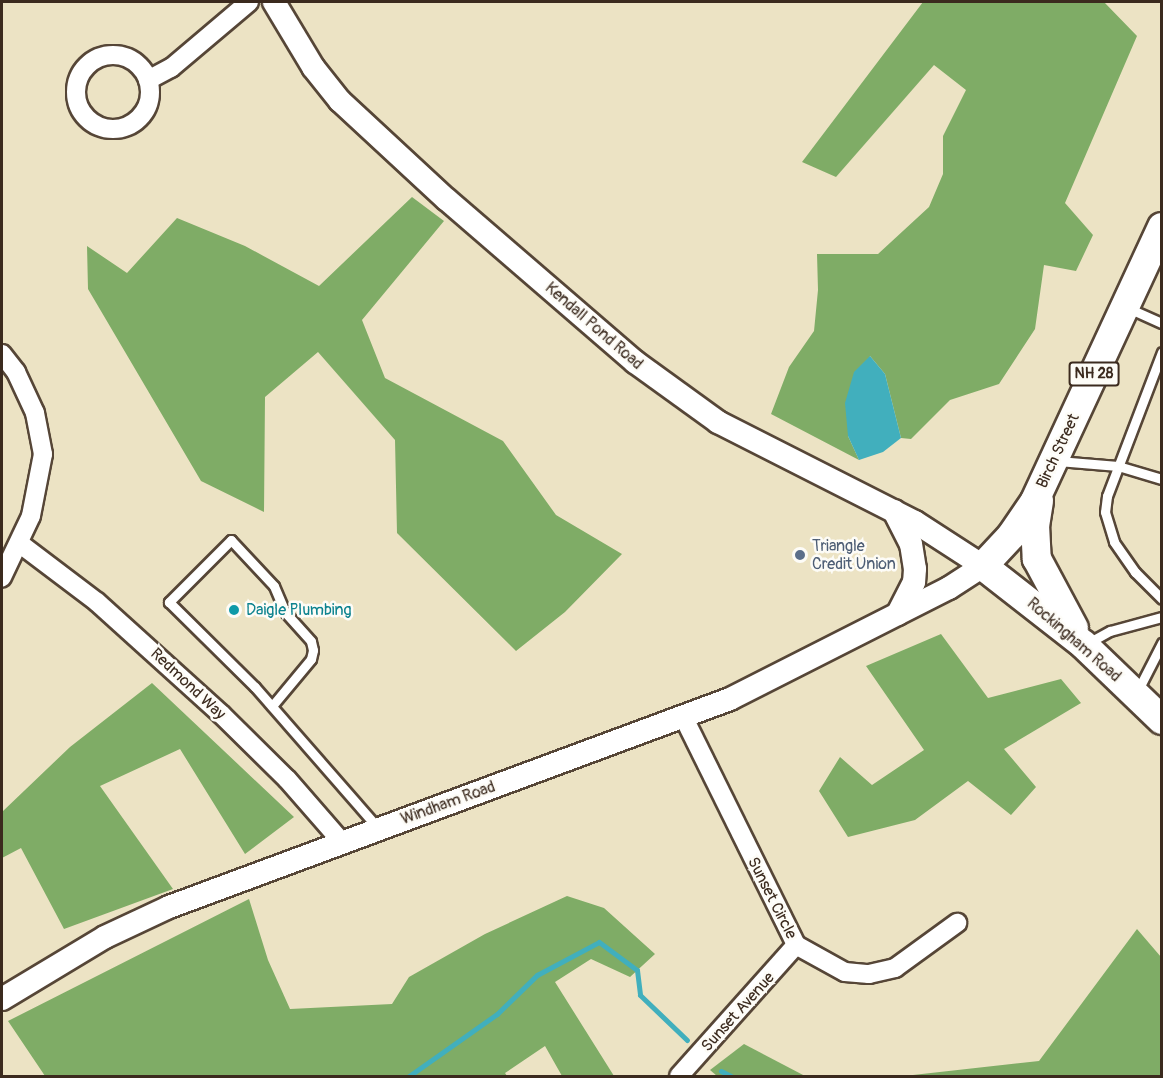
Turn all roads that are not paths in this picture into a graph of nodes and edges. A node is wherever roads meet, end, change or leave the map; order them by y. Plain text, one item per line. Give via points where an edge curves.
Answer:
1 (249, 2) edge
2 (274, 2) edge
3 (148, 80) junction
4 (1161, 227) edge
5 (1125, 307) junction
6 (1161, 323) edge
7 (1161, 352) edge
8 (2, 354) edge
9 (1118, 466) junction
10 (1048, 473) junction
11 (1161, 479) edge
12 (894, 511) junction
13 (19, 543) junction
14 (983, 566) junction
15 (2, 577) edge
16 (1161, 599) edge
17 (898, 614) junction
18 (1161, 617) edge
19 (1161, 642) edge
20 (1084, 645) junction
21 (1136, 695) junction
22 (272, 706) junction
23 (684, 718) junction
24 (1161, 720) edge
25 (378, 828) junction
26 (341, 841) junction
27 (957, 923) dead end
28 (796, 945) junction
29 (2, 999) edge
30 (679, 1077) edge

1 - 3 street via 171,68
2 - 12 street, Kendall Pond Road via 313,67 340,101 447,201 635,362 718,422
3 - 3 street via 128,58 98,58 85,67 77,80 77,104 86,118 100,128 125,128 144,112 150,97
4 - 5 main road, Birch Street / NH 28
5 - 6 lane
5 - 10 main road, Birch Street / NH 28
7 - 9 lane
8 - 13 street via 16,372 35,413 43,454 37,495
9 - 10 lane
9 - 11 lane
9 - 16 lane via 1107,496 1106,526 1135,572
10 - 14 main road, Birch Street / NH 28 via 1024,520
10 - 20 main road, NH 28 via 1035,525 1037,559
12 - 14 street, Kendall Pond Road
12 - 17 street via 911,544 915,569 909,597
13 - 15 street
13 - 26 street, Redmond Way via 97,602 221,714 287,779
14 - 17 street, Windham Road
14 - 20 main road, Rockingham Road / NH 28
17 - 23 street, Windham Road
18 - 20 lane via 1110,631
19 - 21 lane
20 - 21 main road, Rockingham Road / NH 28
21 - 24 main road, Rockingham Road / NH 28
22 - 22 lane via 169,602 231,540 274,586 285,612 311,641 311,659
22 - 25 lane
23 - 25 street, Windham Road
23 - 28 street, Sunset Circle
25 - 26 street, Windham Road
26 - 29 street, Windham Road via 169,907 105,938
27 - 28 street, Sunset Circle via 895,968 869,974 845,972
28 - 30 street, Sunset Avenue

